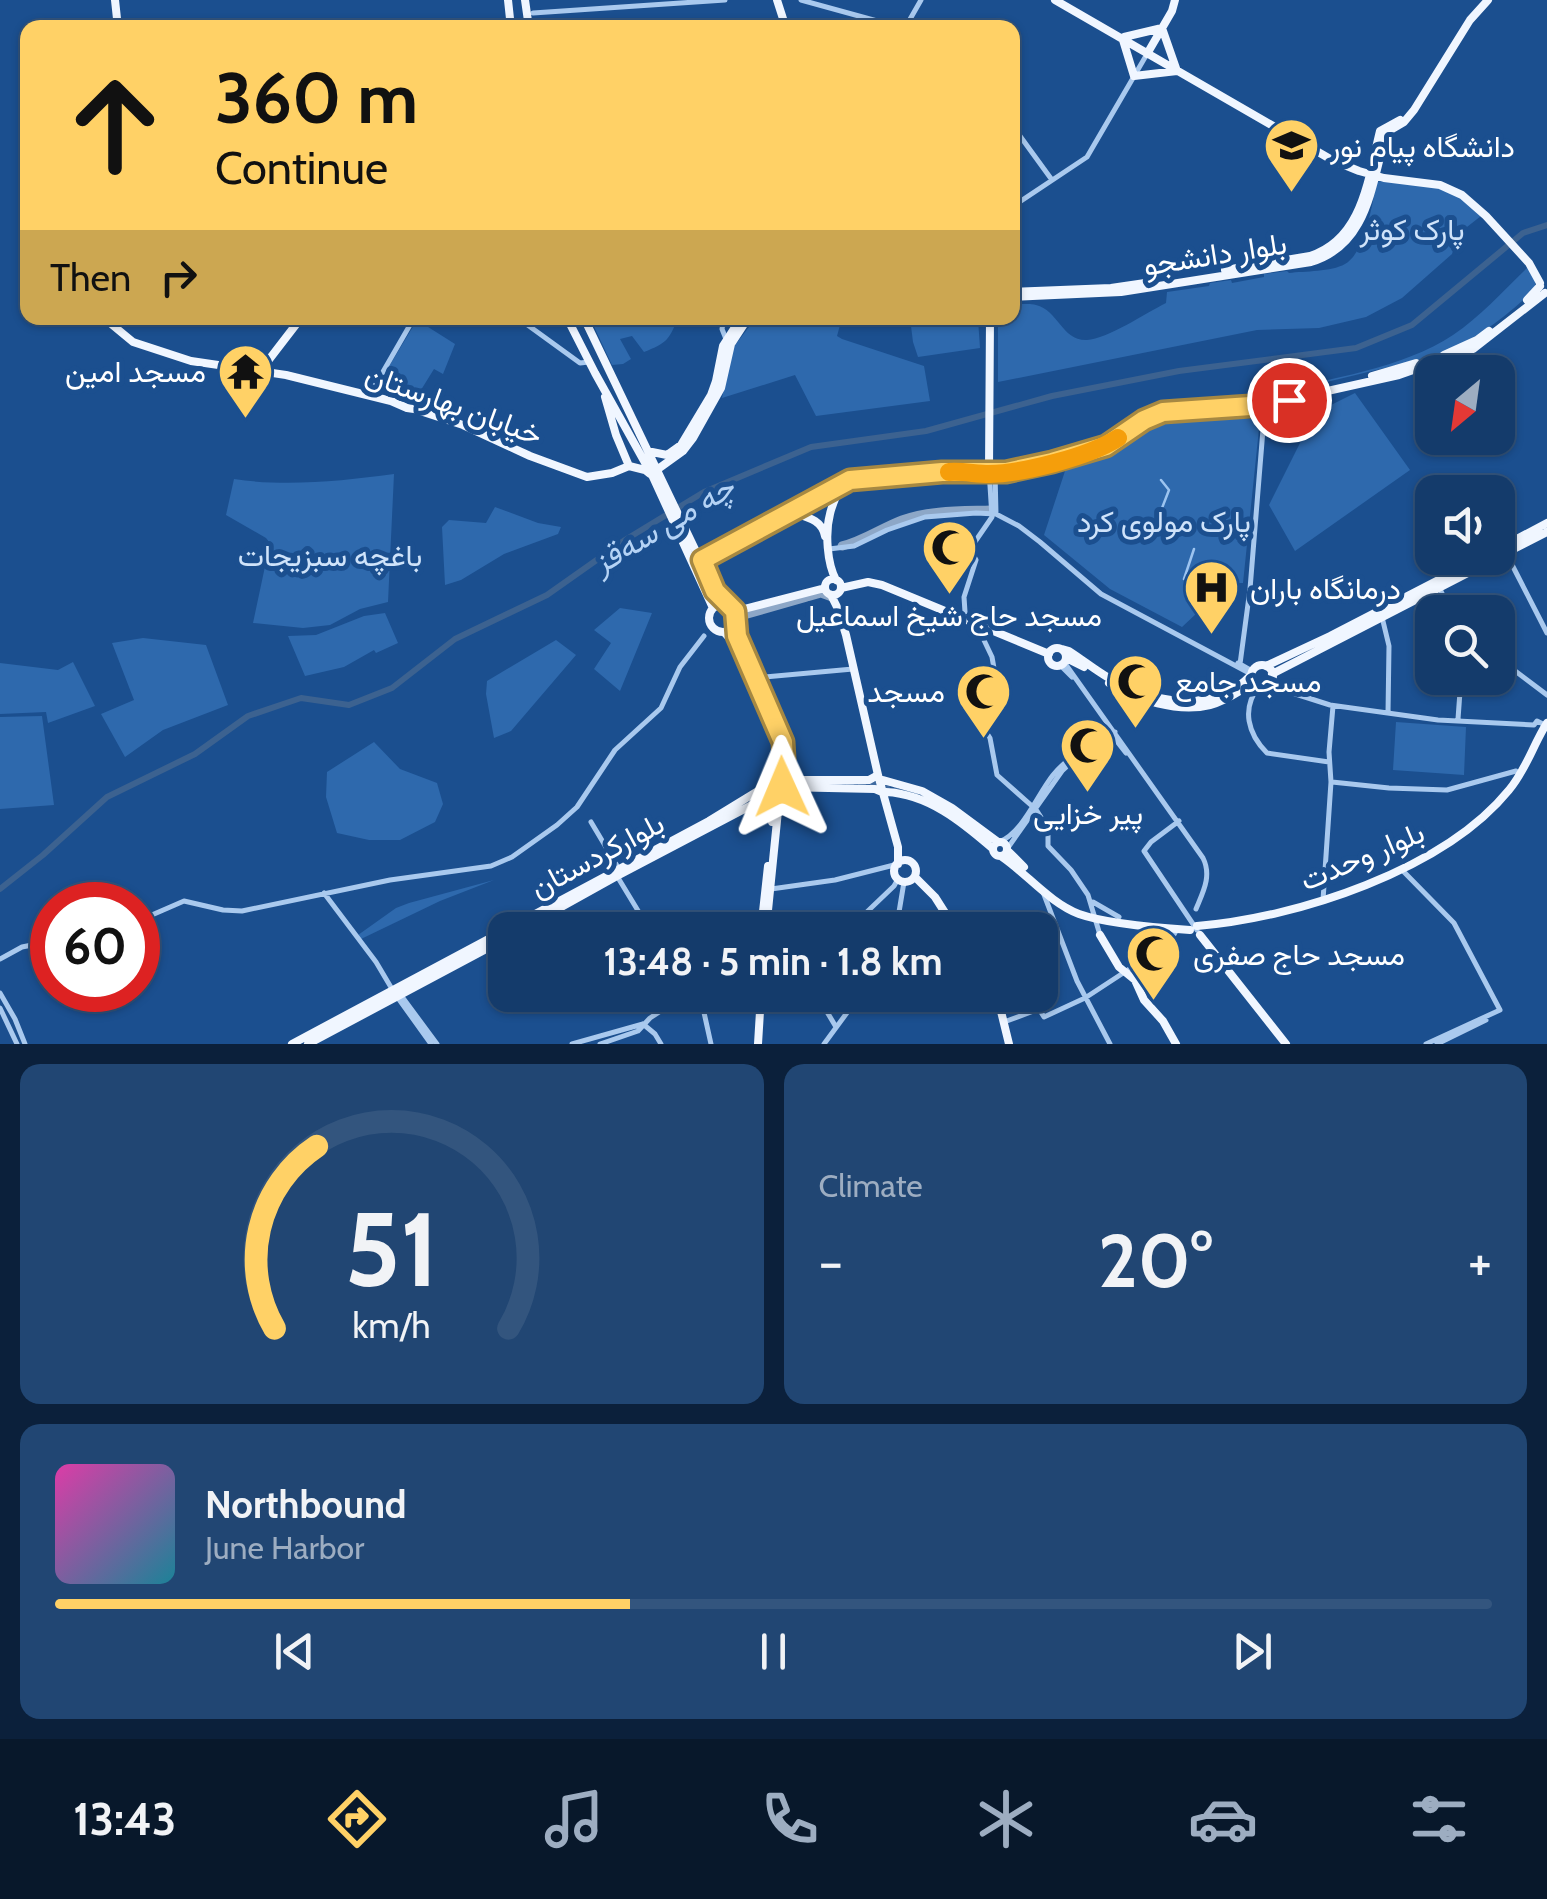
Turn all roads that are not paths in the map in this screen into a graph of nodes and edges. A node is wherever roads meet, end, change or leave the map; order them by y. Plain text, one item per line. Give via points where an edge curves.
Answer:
1 (725, 0) edge
2 (801, 0) edge
3 (1059, 0) edge
4 (1175, 0) edge
5 (1485, 0) edge
6 (533, 12) dead end
7 (874, 20) edge
8 (1162, 28) junction
9 (1124, 38) junction
10 (1148, 52) junction
11 (1176, 69) junction
12 (1134, 76) junction
13 (1020, 137) edge
14 (1376, 159) junction
15 (1372, 173) junction
16 (1052, 180) junction
17 (1368, 188) junction
18 (1020, 201) edge
19 (1530, 262) junction
20 (1544, 272) edge
21 (1543, 289) edge
22 (1020, 294) edge
23 (112, 325) edge
24 (295, 325) edge
25 (410, 325) edge
26 (528, 325) edge
27 (570, 325) edge
28 (587, 325) edge
29 (723, 325) edge
30 (739, 325) edge
31 (741, 325) edge
32 (992, 325) edge
33 (726, 339) junction
34 (602, 356) junction
35 (589, 362) junction
36 (260, 370) junction
37 (602, 386) junction
38 (369, 396) junction
39 (710, 402) junction
40 (1265, 402) junction
41 (650, 451) junction
42 (629, 466) junction
43 (992, 471) junction
44 (656, 473) junction
45 (841, 482) junction
46 (789, 510) junction
47 (993, 514) junction
48 (1547, 530) edge
49 (1515, 546) edge
50 (829, 550) junction
51 (697, 558) junction
52 (1451, 575) edge
53 (1461, 575) edge
54 (1512, 575) edge
55 (1439, 587) junction
56 (833, 588) junction
57 (1443, 595) edge
58 (729, 606) junction
59 (713, 608) junction
60 (964, 612) dead end
61 (1383, 612) junction
62 (734, 626) junction
63 (724, 632) junction
64 (1547, 633) edge
65 (704, 636) dead end
66 (982, 636) tunnel mouth
67 (1049, 654) junction
68 (1216, 654) junction
69 (1064, 661) junction
70 (1240, 664) junction
71 (853, 669) junction
72 (1515, 671) edge
73 (1270, 674) junction
74 (755, 678) junction
75 (1253, 678) junction
76 (1460, 695) edge
77 (1547, 695) edge
78 (1333, 706) junction
79 (1388, 713) junction
80 (1458, 720) junction
81 (1546, 728) edge
82 (1112, 733) junction
83 (1330, 762) junction
84 (1516, 771) dead end
85 (881, 778) junction
86 (1332, 782) junction
87 (810, 783) junction
88 (781, 784) junction
89 (885, 792) junction
90 (764, 793) junction
91 (964, 821) junction
92 (591, 822) dead end
93 (1178, 822) junction
94 (1001, 848) junction
95 (901, 862) junction
96 (618, 872) junction
97 (1404, 872) junction
98 (915, 877) junction
99 (901, 881) junction
100 (771, 888) junction
101 (324, 893) junction
102 (1091, 900) junction
103 (1323, 900) junction
104 (1051, 902) junction
105 (1196, 910) junction
106 (160, 911) edge
107 (550, 912) edge
108 (639, 912) edge
109 (765, 912) edge
110 (767, 912) edge
111 (867, 912) edge
112 (898, 912) edge
113 (945, 912) edge
114 (1082, 913) junction
115 (1183, 913) junction
116 (1116, 919) junction
117 (1194, 928) junction
118 (1176, 931) dead end
119 (1100, 934) junction
120 (30, 945) edge
121 (488, 948) edge
122 (0, 959) edge
123 (1124, 972) junction
124 (0, 992) edge
125 (397, 993) junction
126 (1086, 998) junction
127 (0, 1008) edge
128 (1500, 1010) junction
129 (660, 1012) edge
130 (704, 1012) edge
131 (757, 1012) edge
132 (827, 1012) edge
133 (847, 1012) edge
134 (1002, 1012) edge
135 (1002, 1022) junction
136 (643, 1024) junction
137 (836, 1027) junction
138 (432, 1041) edge
139 (21, 1044) edge
140 (292, 1044) edge
141 (308, 1044) edge
142 (572, 1044) edge
143 (600, 1044) edge
144 (661, 1044) edge
145 (711, 1044) edge
146 (755, 1044) edge
147 (824, 1044) edge
148 (1009, 1044) edge
149 (1110, 1044) edge
150 (1176, 1044) edge
151 (1286, 1044) edge
152 (1426, 1044) edge
153 (1437, 1044) edge

1 - 6 street
2 - 7 street
3 - 9 main road
4 - 8 main road
5 - 14 main road via 1414,110 1387,132
8 - 9 main road
8 - 10 main road
8 - 11 main road
9 - 10 main road
9 - 12 main road
10 - 11 main road
10 - 12 street
11 - 12 main road
11 - 15 main road via 1319,153
12 - 16 street via 1087,157
13 - 16 street
14 - 15 main road
14 - 15 main road via 1380,170
15 - 17 main road via 1376,180
15 - 17 main road via 1362,173
15 - 19 main road via 1445,186 1487,215
16 - 18 street
17 - 22 main road, بلوار دانشجو via 1358,222 1310,256 1120,290
19 - 20 main road
19 - 21 main road
20 - 21 main road
21 - 40 main road via 1486,334 1446,354
23 - 36 main road, خیابان بهارستان via 133,342 190,361
24 - 36 main road
25 - 38 street
26 - 35 street via 580,363
27 - 35 main road
28 - 34 main road
29 - 33 street
30 - 33 main road
31 - 39 main road
32 - 43 main road
33 - 39 main road
34 - 35 main road
34 - 41 main road
35 - 37 main road
36 - 38 main road, خیابان بهارستان
37 - 42 main road
37 - 44 main road
38 - 42 main road, خیابان بهارستان via 463,425 587,477
39 - 41 main road via 676,449
39 - 44 main road via 688,445
40 - 43 main road via 1163,412 1106,446
40 - 70 street
41 - 44 main road
42 - 44 main road
43 - 45 main road
43 - 47 street
44 - 51 main road
45 - 46 main road
45 - 50 main road via 829,516
46 - 51 main road
46 - 56 main road via 824,527
47 - 50 street via 925,516
47 - 60 street via 970,549 976,560
47 - 68 street via 1019,526 1100,594
48 - 49 main road
50 - 56 main road
51 - 58 main road
51 - 59 main road
52 - 61 main road
53 - 55 main road
54 - 64 street
55 - 57 street
55 - 61 main road
56 - 58 main road via 744,609
56 - 67 main road via 882,585
56 - 71 main road
56 - 85 main road
58 - 59 main road
58 - 62 main road
59 - 63 main road via 710,624
61 - 73 main road
61 - 79 street
62 - 63 main road
62 - 74 main road
63 - 90 main road via 777,738 780,756
65 - 101 street via 659,710 615,750 577,807 536,841 491,866
66 - 102 street via 995,674 981,724 996,775 1034,808 1048,828 1048,846
67 - 69 main road via 1054,665
67 - 69 main road via 1053,648
68 - 70 street
68 - 75 street
69 - 75 main road via 1116,688 1176,705 1224,700
69 - 82 street
70 - 75 street
71 - 74 street
71 - 85 main road
72 - 77 street
73 - 75 main road via 1265,686
73 - 75 main road via 1258,666
73 - 78 street via 1283,690
74 - 88 main road via 783,742
75 - 83 street via 1248,721 1267,754
76 - 80 street
78 - 79 street
78 - 83 street
79 - 80 street
80 - 81 street via 1537,721
81 - 97 main road, بلوار وحدت via 1516,787 1495,810 1460,840
81 - 103 main road, بلوار وحدت via 1514,785 1467,829 1399,870
82 - 93 street
82 - 94 street via 1050,786
82 - 94 street via 1066,761
83 - 86 street
84 - 86 street via 1446,790
85 - 87 main road
85 - 89 main road
85 - 91 main road via 922,792
86 - 103 street
87 - 88 main road
87 - 89 main road
88 - 90 main road
88 - 90 main road via 774,777
88 - 100 main road
89 - 91 main road via 915,796
89 - 95 main road
90 - 96 main road, بلوارکردستان
90 - 109 main road via 772,822
91 - 94 main road
92 - 96 street
93 - 105 street via 1207,866
93 - 115 street via 1144,851
94 - 104 main road, بلوار وحدت
94 - 114 main road, بلوار وحدت
95 - 98 main road via 914,864
95 - 99 main road via 895,874
95 - 100 street
96 - 107 main road, بلوارکردستان
96 - 108 street
96 - 125 main road, بلوارکردستان
97 - 117 main road, بلوار وحدت via 1302,912
97 - 128 street via 1454,924
98 - 99 main road
98 - 113 main road
99 - 111 street
99 - 112 street
100 - 110 main road
101 - 106 street via 242,910 184,901
101 - 125 street
102 - 116 street
102 - 119 street
103 - 117 main road, بلوار وحدت
104 - 114 main road, بلوار وحدت
104 - 126 street
105 - 115 street
105 - 117 street
114 - 116 main road, بلوار وحدت
115 - 117 street
116 - 117 main road, بلوار وحدت
116 - 119 street
117 - 151 main road
118 - 123 street via 1169,943
119 - 123 main road
120 - 122 street
121 - 125 main road, بلوارکردستان
123 - 126 street
123 - 150 main road
124 - 139 street
125 - 138 street
125 - 140 main road, بلوارکردستان
125 - 141 main road, بلوارکردستان
126 - 135 street via 1044,1017 1039,1009
126 - 149 street
127 - 139 street
128 - 152 street
128 - 153 street
129 - 136 street
130 - 145 street
131 - 146 main road
132 - 137 street
133 - 137 street
134 - 135 main road
135 - 148 main road
136 - 142 street
136 - 143 street
136 - 144 street
137 - 147 street

